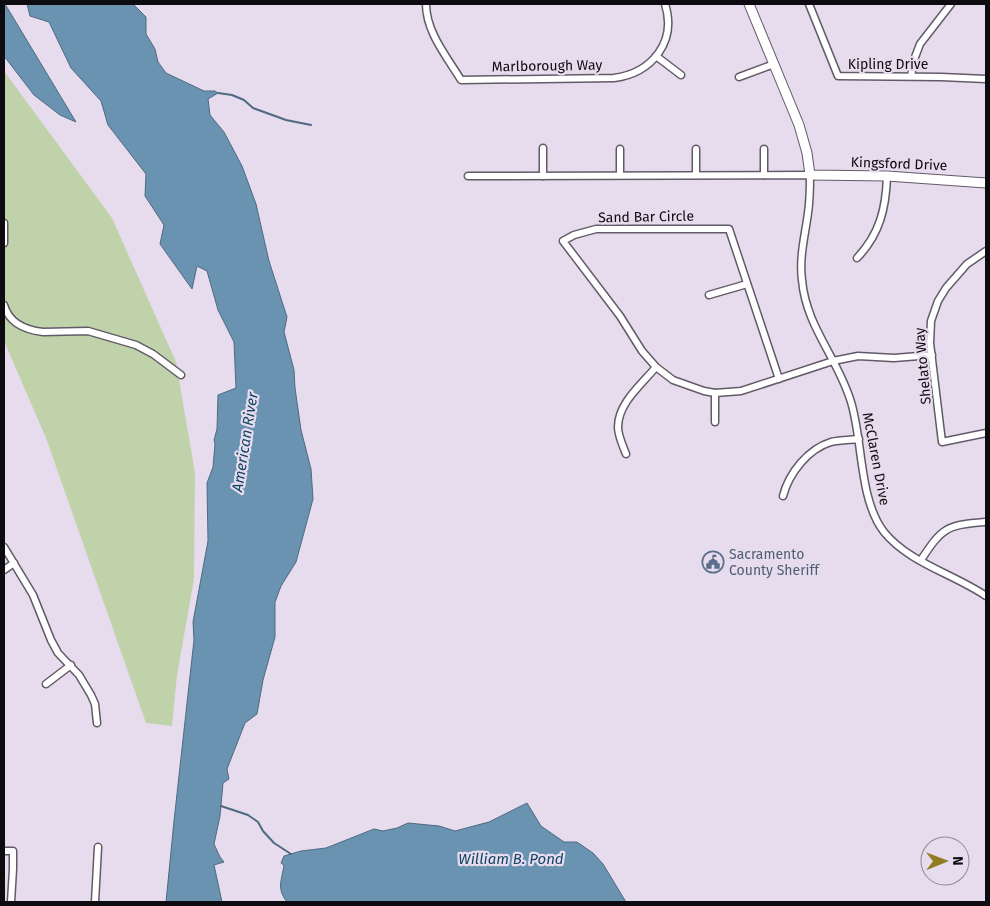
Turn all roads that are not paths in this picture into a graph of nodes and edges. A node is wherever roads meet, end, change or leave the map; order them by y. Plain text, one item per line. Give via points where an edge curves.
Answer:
1 (426, 4) edge
2 (665, 4) edge
3 (749, 4) edge
4 (809, 4) edge
5 (951, 4) edge
6 (656, 56) junction
7 (774, 64) junction
8 (681, 75) dead end
9 (911, 76) junction
10 (739, 77) dead end
11 (986, 79) edge
12 (543, 148) dead end
13 (620, 149) dead end
14 (696, 149) dead end
15 (764, 149) dead end
16 (620, 175) junction
17 (696, 175) junction
18 (810, 175) junction
19 (468, 176) dead end
20 (543, 176) junction
21 (764, 176) junction
22 (887, 176) junction
23 (986, 183) edge
24 (4, 223) edge
25 (4, 242) edge
26 (986, 251) edge
27 (857, 258) dead end
28 (747, 284) junction
29 (709, 295) dead end
30 (4, 305) edge
31 (932, 355) junction
32 (834, 361) junction
33 (656, 367) junction
34 (180, 375) dead end
35 (779, 379) junction
36 (715, 393) junction
37 (715, 422) dead end
38 (986, 433) edge
39 (859, 439) junction
40 (626, 454) dead end
41 (783, 496) dead end
42 (985, 522) dead end
43 (4, 547) edge
44 (921, 560) junction
45 (14, 563) junction
46 (4, 570) edge
47 (986, 596) edge
48 (70, 665) junction
49 (46, 684) dead end
50 (97, 723) dead end
51 (98, 848) dead end
52 (4, 852) edge
53 (11, 902) edge
54 (95, 902) edge

1 - 6 street, Marlborough Way via 434,34 461,80 614,78 634,74
2 - 6 street, Marlborough Way via 668,30
3 - 7 street
4 - 9 street, Kipling Drive via 838,76
5 - 9 street via 920,44
6 - 8 street
7 - 10 street
7 - 18 street via 800,125
9 - 11 street, Kipling Drive
12 - 20 street
13 - 16 street
14 - 17 street
15 - 21 street
16 - 17 street
16 - 20 street
17 - 21 street
18 - 21 street
18 - 22 street, Kingsford Drive
18 - 32 street, McClaren Drive via 802,282 811,319
19 - 20 street
22 - 23 street, Kingsford Drive
22 - 27 street via 881,221
24 - 25 street
26 - 31 street, Shelato Way via 964,267 938,301 931,322
28 - 29 street
28 - 33 street, Sand Bar Circle via 729,229 596,229 563,241
28 - 35 street, Sand Bar Circle
30 - 34 street via 7,314 19,325 43,332 88,330 136,345
31 - 32 street via 858,356
31 - 38 street, Shelato Way via 942,442
32 - 35 street
32 - 39 street, McClaren Drive via 850,400
33 - 36 street, Sand Bar Circle via 673,380
33 - 40 street via 621,412 618,427
35 - 36 street, Sand Bar Circle via 741,391
36 - 37 street
39 - 41 street via 832,442 810,453 790,478
39 - 44 street, McClaren Drive via 868,499 877,521 896,545
42 - 44 street via 962,523 948,528 936,538
43 - 45 street
44 - 47 street, McClaren Drive
45 - 46 street
45 - 48 street via 33,595 58,654
48 - 49 street
48 - 50 street via 91,695
51 - 54 street
52 - 53 street via 13,851

